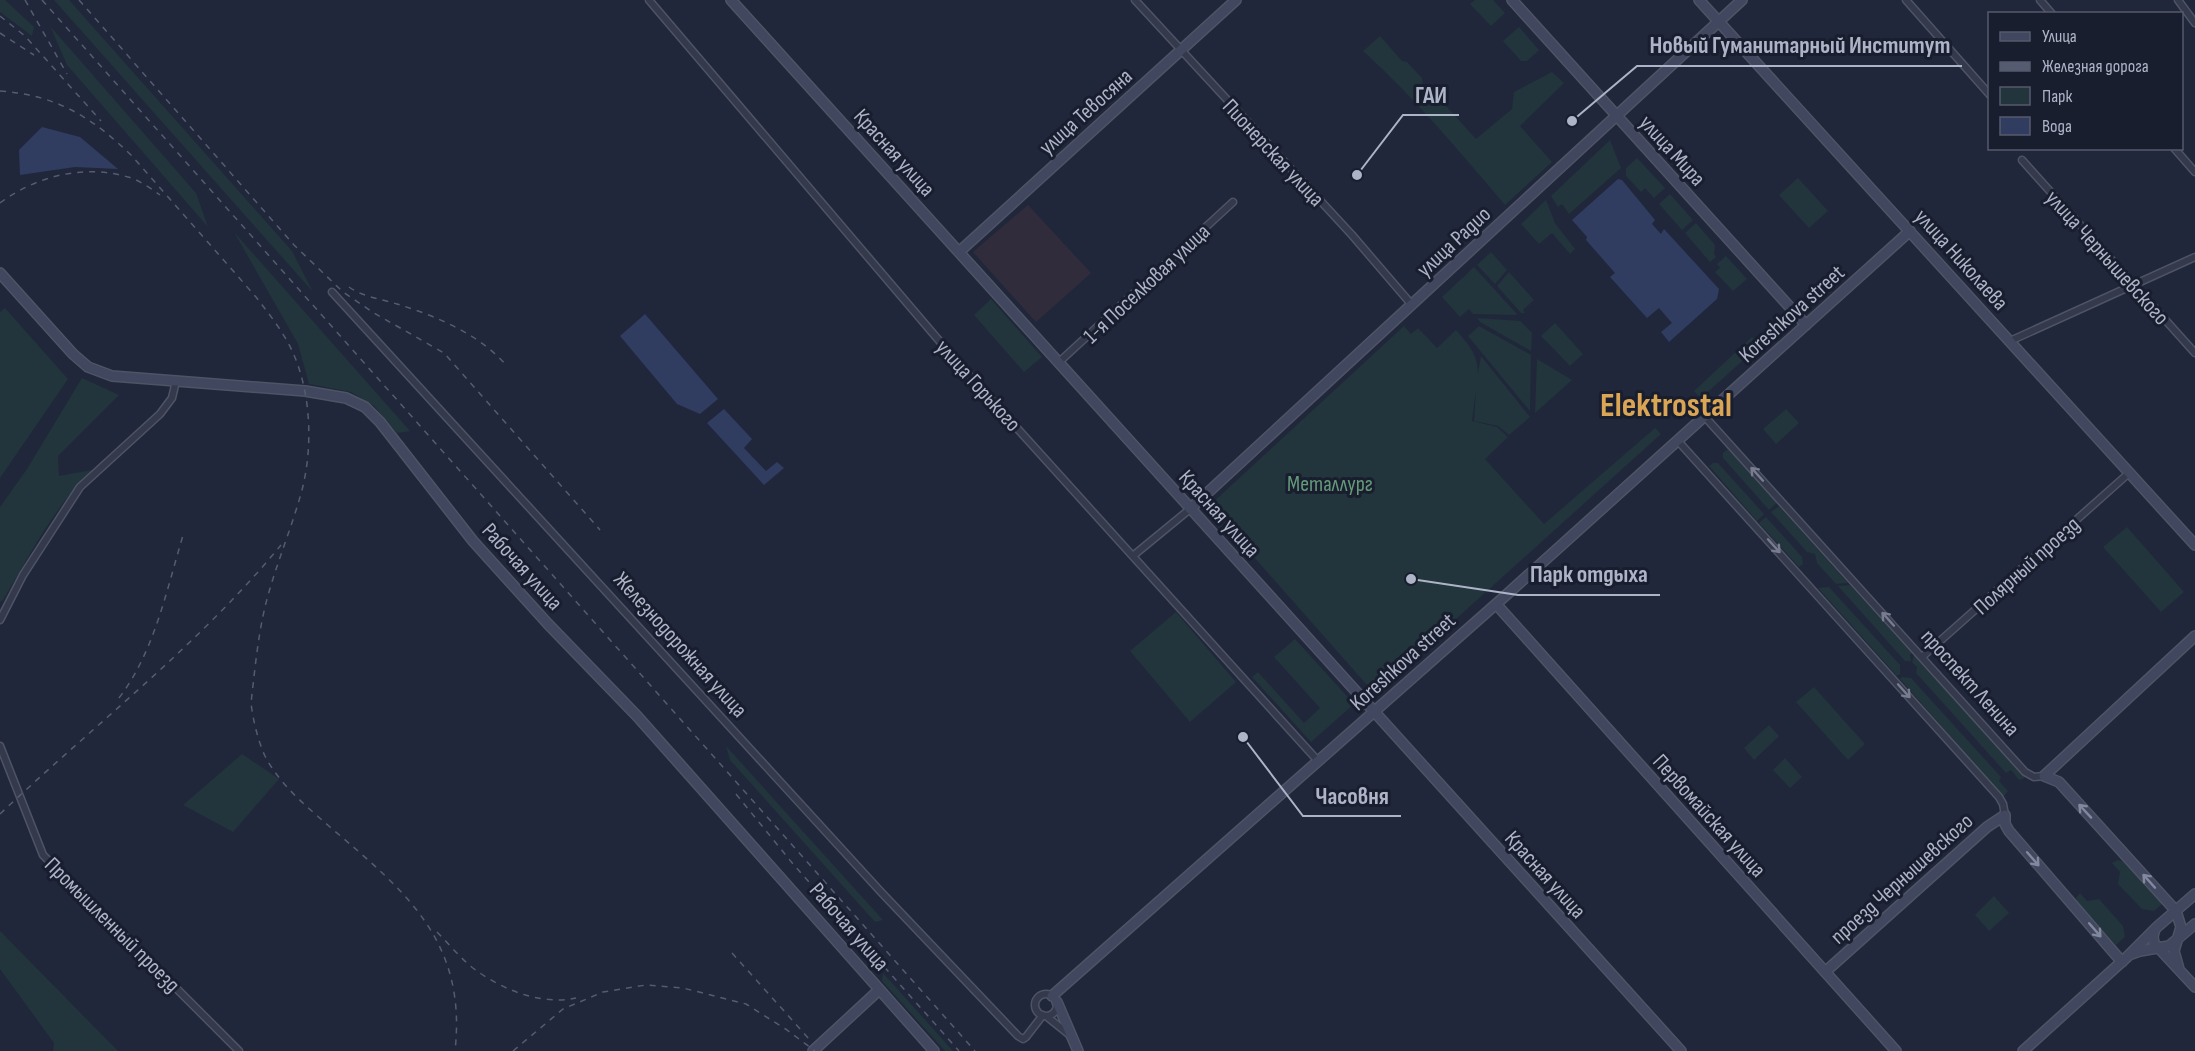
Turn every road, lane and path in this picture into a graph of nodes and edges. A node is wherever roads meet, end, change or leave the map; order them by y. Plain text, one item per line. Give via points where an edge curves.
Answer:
1 (648, 0) edge
2 (731, 0) edge
3 (1135, 0) edge
4 (1236, 0) edge
5 (1512, 0) edge
6 (1699, 0) edge
7 (1742, 0) edge
8 (1906, 0) edge
9 (2040, 0) edge
10 (2178, 0) edge
11 (2050, 12) edge
12 (1719, 21) junction
13 (2195, 23) edge
14 (1180, 50) junction
15 (1988, 94) edge
16 (1616, 115) junction
17 (2176, 150) edge
18 (2022, 160) dead end
19 (2195, 172) edge
20 (1233, 202) dead end
21 (1910, 231) junction
22 (959, 252) junction
23 (2195, 257) edge
24 (0, 273) edge
25 (2134, 284) junction
26 (332, 292) dead end
27 (1412, 305) junction
28 (1806, 325) junction
29 (2010, 341) junction
30 (2195, 353) edge
31 (1058, 363) junction
32 (176, 381) junction
33 (1705, 417) junction
34 (1678, 441) junction
35 (2129, 473) junction
36 (1190, 509) junction
37 (2195, 545) edge
38 (1134, 555) junction
39 (1496, 604) junction
40 (0, 620) edge
41 (2195, 636) edge
42 (1922, 657) junction
43 (1373, 712) junction
44 (0, 746) edge
45 (1318, 761) junction
46 (2044, 776) junction
47 (2005, 815) junction
48 (2195, 894) edge
49 (2176, 911) junction
50 (2168, 918) junction
51 (2195, 924) edge
52 (2157, 927) junction
53 (2181, 927) junction
54 (2178, 940) junction
55 (2158, 948) junction
56 (2125, 959) junction
57 (2179, 969) junction
58 (1825, 972) junction
59 (2195, 987) edge
60 (879, 990) junction
61 (1054, 999) junction
62 (1045, 1015) junction
63 (1073, 1038) junction
64 (239, 1051) edge
65 (813, 1051) edge
66 (934, 1051) edge
67 (1077, 1051) edge
68 (1681, 1051) edge
69 (1896, 1051) edge
70 (2023, 1051) edge

1 - 38 street, улица Горького via 945,348
2 - 22 main road, Красная улица
3 - 14 street, Пионерская улица
4 - 14 main road, улица Тевосяна
5 - 16 main road, улица Мира
6 - 12 main road, улица Николаева
7 - 12 main road, улица Радио
8 - 15 street
9 - 11 street
10 - 13 street
12 - 16 main road, улица Радио
12 - 21 main road, улица Николаева
14 - 22 main road, улица Тевосяна
14 - 27 street, Пионерская улица
16 - 27 main road, улица Радио
16 - 28 main road, улица Мира
17 - 19 street
18 - 25 street, улица Чернышевского
20 - 31 street, 1-я Поселковая улица
21 - 28 main road, Koreshkova street
21 - 29 main road, улица Николаева
22 - 31 main road, Красная улица
23 - 25 street
24 - 32 main road, Рабочая улица via 88,367 112,376
25 - 29 street
25 - 30 street, улица Чернышевского
26 - 62 street, Железнодорожная улица via 873,884 1018,1036 1023,1039
27 - 36 main road, улица Радио
28 - 33 main road, Koreshkova street
29 - 35 main road, улица Николаева
31 - 36 main road, Красная улица
32 - 40 street via 172,398 160,414 80,487 23,575
32 - 60 main road, Рабочая улица via 305,391 346,398 365,407 472,541 637,716
33 - 34 main road, Koreshkova street
42 -> 33 street, проспект Ленина
34 - 39 main road, Koreshkova street
34 -> 47 street via 1999,797
35 - 37 main road, улица Николаева
35 - 42 street, Полярный проезд
36 - 38 street
36 - 43 main road, Красная улица
38 - 45 street, улица Горького
39 - 43 main road, Koreshkova street
39 - 58 main road, Первомайская улица
41 - 46 main road
42 - 46 street, проспект Ленина via 2025,772 2034,777
43 - 45 main road, Koreshkova street
43 - 68 main road, Красная улица
44 - 64 street, Промышленный проезд via 43,855
45 - 61 main road, Koreshkova street via 1295,786
49 -> 46 main road, проспект Ленина via 2059,782
47 -> 56 main road via 2009,831
47 - 58 main road, проезд Чернышевского
48 - 49 main road
49 - 50 main road
49 - 53 main road, проспект Ленина
50 - 52 main road
50 - 53 main road
51 - 54 main road
52 - 55 main road via 2152,940
52 - 56 main road
53 - 54 main road
54 - 55 main road
54 - 57 main road via 2174,951
55 - 56 main road
55 - 57 main road
56 - 70 main road
57 - 59 main road
58 - 69 main road, Первомайская улица
60 - 65 main road
60 - 66 main road, Рабочая улица
61 - 62 street via 1056,1010
61 - 62 street via 1043,995 1037,1001 1037,1009
61 - 63 main road
62 - 63 street
63 - 67 main road

